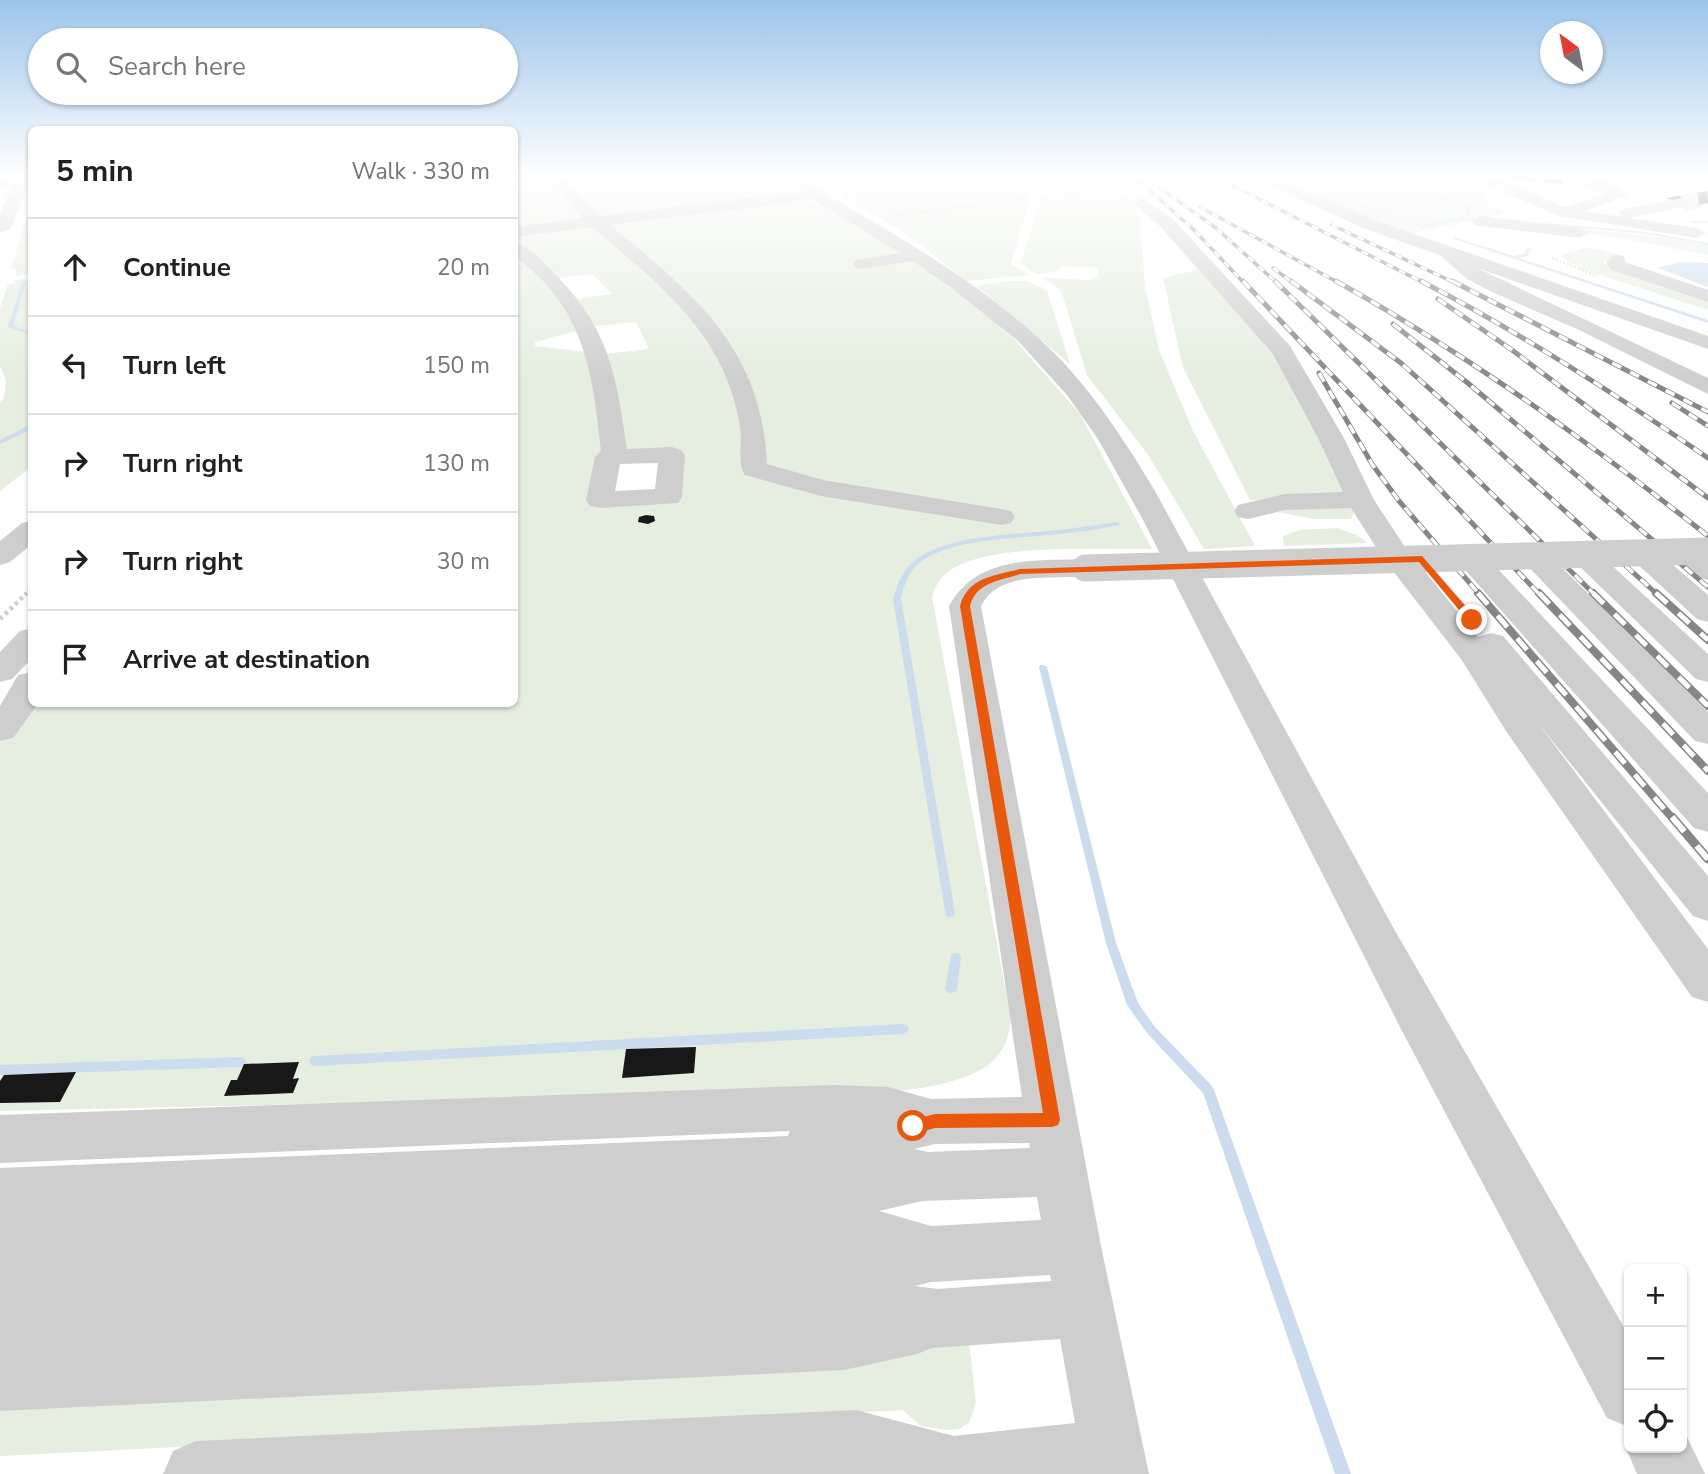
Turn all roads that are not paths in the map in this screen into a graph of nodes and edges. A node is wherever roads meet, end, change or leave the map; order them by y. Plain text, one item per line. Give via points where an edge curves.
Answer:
1 (621, 244) edge
2 (1185, 244) edge
3 (1424, 244) edge
4 (902, 245) joint
5 (518, 250) edge
6 (1446, 251) junction
7 (1618, 260) dead end
8 (863, 264) dead end
9 (1708, 296) edge
10 (1708, 343) edge
11 (1708, 387) edge
12 (615, 457) dead end
13 (28, 510) edge
14 (1368, 513) junction
15 (1001, 517) dead end
16 (1252, 517) dead end
17 (28, 520) edge
18 (28, 532) edge
19 (0, 533) edge
20 (0, 543) edge
21 (1696, 551) edge
22 (1642, 553) junction
23 (1584, 555) junction
24 (0, 556) edge
25 (1534, 556) junction
26 (1471, 558) junction
27 (1422, 559) junction
28 (1708, 571) edge
29 (1708, 612) edge
30 (28, 654) edge
31 (1708, 672) edge
32 (23, 675) edge
33 (0, 702) edge
34 (0, 716) edge
35 (0, 730) edge
36 (1708, 733) edge
37 (1708, 818) edge
38 (1641, 825) junction
39 (1708, 868) edge
40 (1708, 905) edge
41 (1708, 984) edge
42 (935, 1121) junction
43 (0, 1139) edge
44 (1056, 1145) junction
45 (0, 1173) edge
46 (928, 1177) junction
47 (0, 1194) edge
48 (0, 1232) edge
49 (1073, 1246) junction
50 (931, 1254) junction
51 (0, 1269) edge
52 (1084, 1308) junction
53 (0, 1312) edge
54 (938, 1319) junction
55 (0, 1340) edge
56 (0, 1380) edge
57 (1626, 1390) edge
58 (1661, 1453) edge
59 (1114, 1463) edge
60 (949, 1471) edge
61 (196, 1474) edge
62 (1672, 1474) edge

1 - 15 lane via 690,304 721,347 742,390 753,429 754,469 821,488
2 - 14 lane via 1282,352
3 - 6 lane
4 - 8 lane
4 - 57 lane via 1016,329 1053,364 1104,428 1166,537 1366,922
5 - 12 lane via 570,299 588,328 607,385
6 - 10 lane
6 - 11 lane via 1474,275 1499,288
7 - 9 lane via 1618,266
13 - 19 lane
14 - 16 lane via 1285,502
14 - 41 lane via 1399,561 1475,655
17 - 20 lane
18 - 24 lane
21 - 22 lane, bridge
21 - 28 lane
22 - 23 lane, bridge
22 - 29 lane
23 - 25 lane, bridge
23 - 31 lane
25 - 26 lane, bridge
25 - 36 lane
26 - 27 lane, bridge
26 - 37 lane
27 - 38 lane
27 - 44 lane, bridge via 1085,568 1002,575 969,592 965,606
30 - 32 lane
32 - 33 lane
32 - 34 lane
32 - 35 lane via 20,704
38 - 39 lane
38 - 40 lane
42 - 43 lane via 888,1110 835,1107
42 - 44 lane
42 - 45 lane via 836,1141
44 - 46 lane
44 - 49 lane
46 - 47 lane via 837,1158
46 - 48 lane via 838,1193
49 - 50 lane
49 - 52 lane
50 - 51 lane via 902,1242 840,1234
50 - 53 lane via 841,1276
52 - 54 lane
52 - 59 lane
54 - 55 lane via 843,1304
54 - 56 lane via 844,1340
58 - 62 lane
59 - 60 lane
60 - 61 lane via 856,1442

